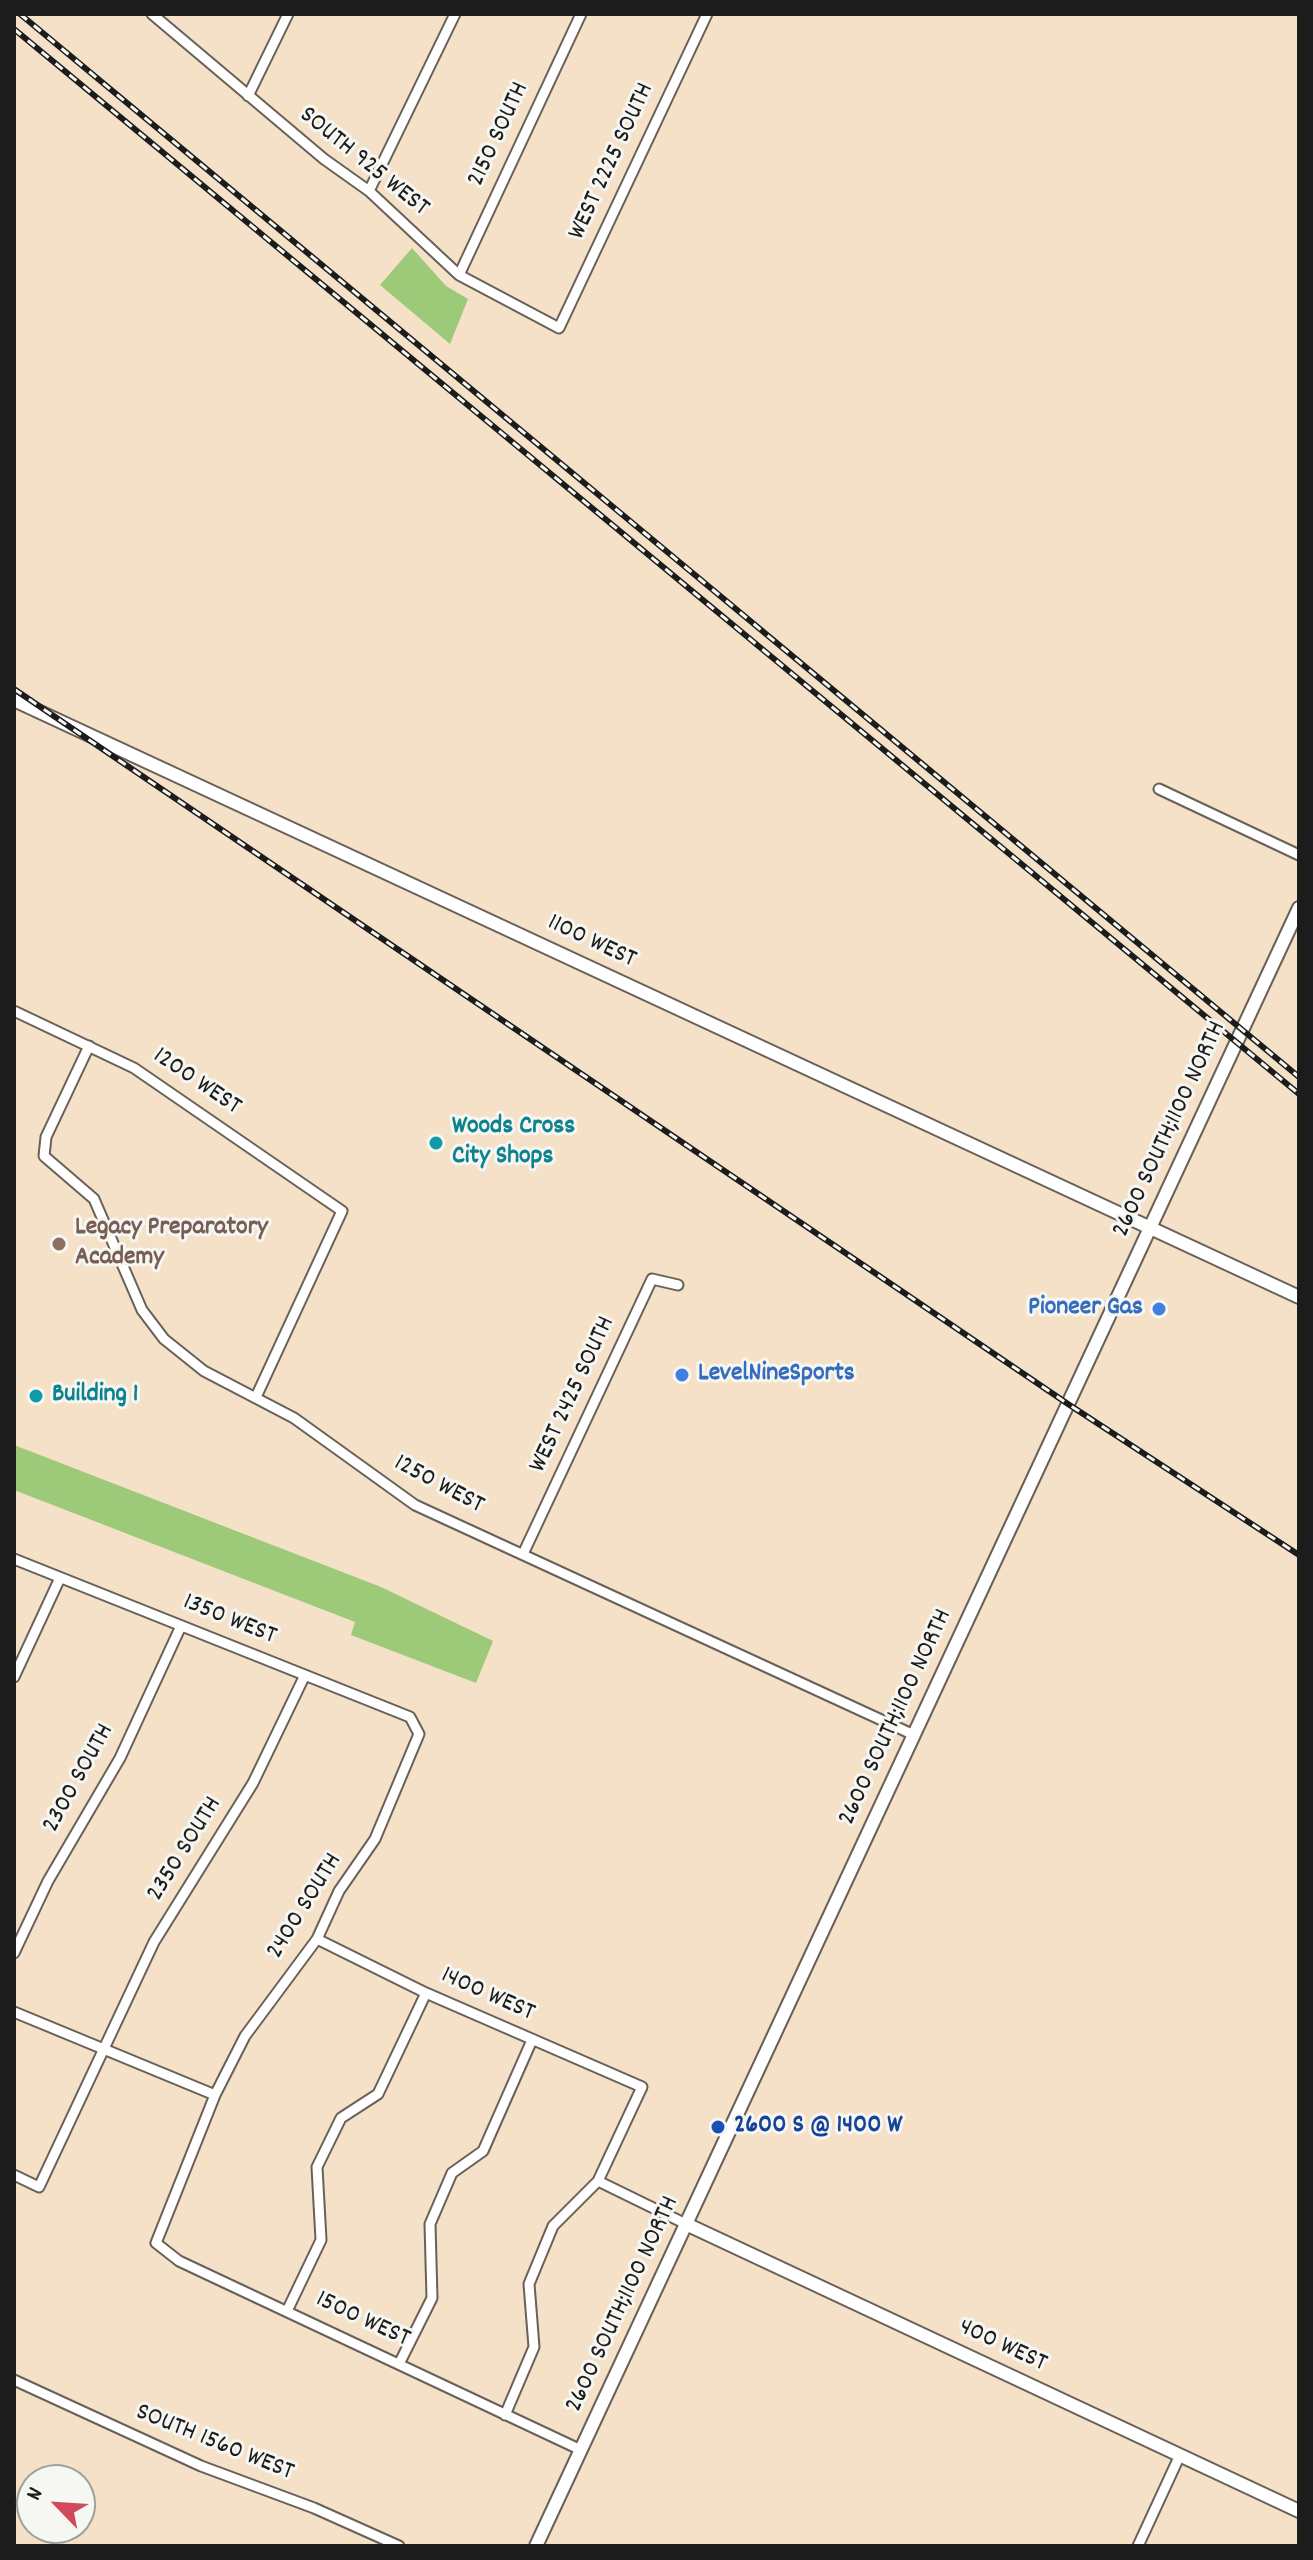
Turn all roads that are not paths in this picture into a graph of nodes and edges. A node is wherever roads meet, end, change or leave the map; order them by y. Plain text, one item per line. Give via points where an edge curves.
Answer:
1 (288, 14) edge
2 (455, 14) edge
3 (581, 14) edge
4 (707, 14) edge
5 (155, 15) edge
6 (248, 96) junction
7 (369, 191) junction
8 (459, 275) junction
9 (559, 328) joint
10 (14, 700) edge
11 (1159, 789) dead end
12 (1299, 855) edge
13 (1299, 908) edge
14 (14, 1011) edge
15 (89, 1046) junction
16 (1150, 1227) junction
17 (678, 1285) dead end
18 (1299, 1297) edge
19 (256, 1397) junction
20 (523, 1554) junction
21 (14, 1559) edge
22 (60, 1578) junction
23 (181, 1626) junction
24 (305, 1675) junction
25 (14, 1677) edge
26 (419, 1734) joint
27 (914, 1735) junction
28 (317, 1939) junction
29 (14, 1953) edge
30 (426, 1993) junction
31 (14, 2012) edge
32 (532, 2040) junction
33 (102, 2046) junction
34 (215, 2095) junction
35 (14, 2175) edge
36 (598, 2181) junction
37 (686, 2224) junction
38 (287, 2311) junction
39 (400, 2362) junction
40 (14, 2380) edge
41 (505, 2415) junction
42 (581, 2450) junction
43 (1180, 2455) junction
44 (1299, 2511) edge
45 (399, 2546) edge
46 (536, 2546) edge
47 (1138, 2546) edge

1 - 6 street
2 - 7 street
3 - 8 street, 2150 SOUTH
4 - 9 street, WEST 2225 SOUTH
5 - 6 street, SOUTH 925 WEST
6 - 7 street, SOUTH 925 WEST
7 - 8 street, SOUTH 925 WEST
8 - 9 street, SOUTH 925 WEST
10 - 16 street, 1100 WEST
11 - 12 street
13 - 16 street, 2600 SOUTH;1100 NORTH
14 - 15 street, 1200 WEST
15 - 19 street, 1250 WEST via 46,1137 44,1156 100,1208 133,1291 164,1339 204,1371
15 - 19 street, 1200 WEST via 141,1072 342,1211
16 - 18 street, 1100 WEST
16 - 27 street, 2600 SOUTH;1100 NORTH
17 - 20 street, WEST 2425 SOUTH via 652,1279
19 - 20 street, 1250 WEST via 415,1505
20 - 27 street, 1250 WEST
21 - 22 street, 1350 WEST
22 - 23 street, 1350 WEST
22 - 25 street
23 - 24 street, 1350 WEST
23 - 29 street, 2300 SOUTH via 120,1758 48,1881
24 - 26 street, 1350 WEST via 410,1717
24 - 33 street, 2350 SOUTH via 253,1783 154,1942
26 - 28 street, 2400 SOUTH via 375,1839 339,1891
27 - 37 street, 2600 SOUTH;1100 NORTH
28 - 30 street, 1400 WEST
28 - 34 street, 2400 SOUTH via 245,2036
30 - 32 street, 1400 WEST
30 - 38 street via 378,2094 341,2118 317,2167 321,2240
31 - 33 street
32 - 36 street, 1400 WEST via 642,2087
32 - 39 street via 483,2151 452,2173 430,2224 432,2298
33 - 34 street
33 - 35 street, 2350 SOUTH via 39,2187
34 - 38 street, 1500 WEST via 156,2243 179,2261
36 - 37 street
36 - 41 street via 553,2226 529,2284 534,2347
37 - 42 street, 2600 SOUTH;1100 NORTH
37 - 43 street, 400 WEST
38 - 39 street, 1500 WEST
39 - 41 street, 1500 WEST
40 - 45 street, SOUTH 1560 WEST via 201,2466
41 - 42 street, 1500 WEST
42 - 46 street, 2600 SOUTH;1100 NORTH
43 - 44 street, 400 WEST
43 - 47 street

